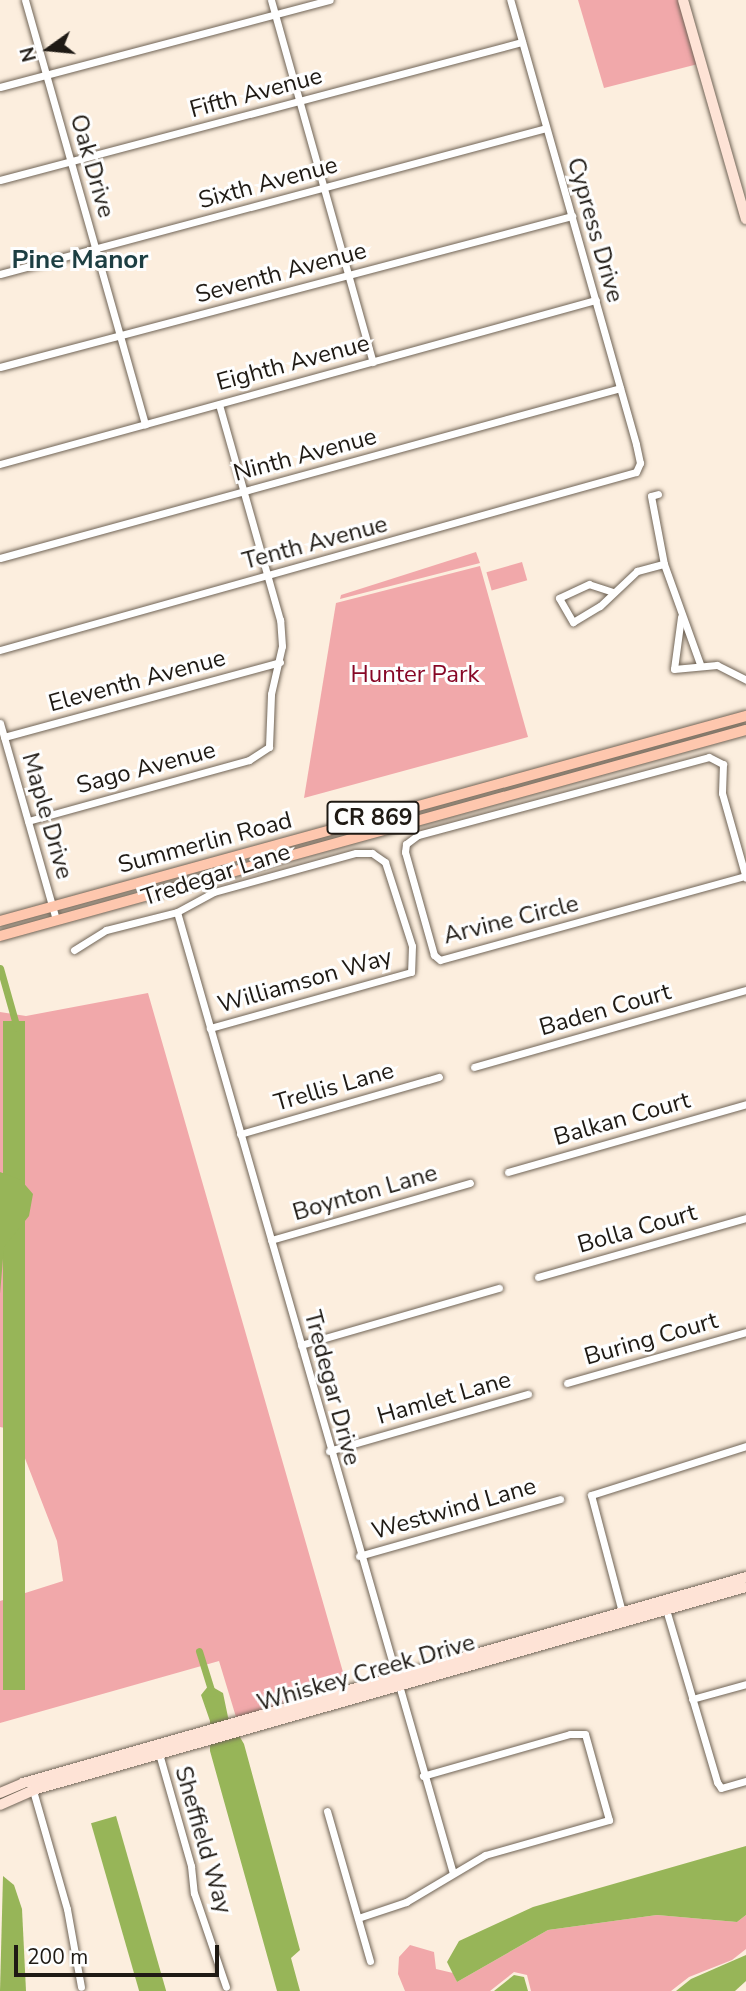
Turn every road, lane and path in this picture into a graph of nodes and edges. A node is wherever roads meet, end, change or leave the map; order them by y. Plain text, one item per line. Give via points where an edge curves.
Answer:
1 (25, 0) edge
2 (271, 0) edge
3 (330, 0) edge
4 (510, 0) edge
5 (683, 0) edge
6 (275, 14) junction
7 (522, 42) junction
8 (47, 75) junction
9 (0, 87) edge
10 (300, 101) junction
11 (546, 128) junction
12 (71, 162) junction
13 (0, 180) edge
14 (324, 187) junction
15 (572, 216) junction
16 (746, 219) edge
17 (95, 248) junction
18 (0, 274) edge
19 (348, 275) junction
20 (596, 300) junction
21 (120, 336) junction
22 (373, 362) junction
23 (0, 367) edge
24 (620, 388) junction
25 (219, 404) junction
26 (145, 424) junction
27 (0, 464) edge
28 (638, 470) joint
29 (243, 491) junction
30 (658, 494) dead end
31 (0, 558) edge
32 (664, 564) junction
33 (268, 576) junction
34 (613, 593) junction
35 (681, 617) junction
36 (0, 650) edge
37 (280, 662) junction
38 (700, 664) junction
39 (746, 680) edge
40 (746, 716) edge
41 (0, 723) edge
42 (746, 730) edge
43 (4, 737) junction
44 (28, 821) junction
45 (746, 877) edge
46 (52, 907) junction
47 (177, 912) junction
48 (56, 920) junction
49 (0, 921) edge
50 (0, 936) edge
51 (74, 950) dead end
52 (411, 971) joint
53 (746, 990) edge
54 (210, 1028) junction
55 (474, 1067) dead end
56 (439, 1077) dead end
57 (746, 1104) edge
58 (240, 1134) junction
59 (508, 1172) dead end
60 (470, 1183) dead end
61 (746, 1218) edge
62 (271, 1240) junction
63 (538, 1277) dead end
64 (499, 1288) dead end
65 (746, 1332) edge
66 (301, 1345) junction
67 (567, 1382) dead end
68 (528, 1394) dead end
69 (746, 1446) edge
70 (329, 1451) junction
71 (560, 1499) dead end
72 (359, 1556) junction
73 (746, 1577) edge
74 (746, 1587) edge
75 (665, 1605) junction
76 (622, 1612) junction
77 (395, 1682) junction
78 (746, 1684) edge
79 (692, 1699) junction
80 (158, 1750) junction
81 (423, 1776) junction
82 (746, 1781) edge
83 (32, 1785) junction
84 (0, 1793) edge
85 (0, 1804) edge
86 (327, 1811) dead end
87 (453, 1873) junction
88 (358, 1918) junction
89 (370, 1961) dead end
90 (81, 1987) dead end
91 (226, 1987) dead end

1 - 8 street, Oak Drive
2 - 6 street
3 - 6 street
4 - 7 street, Cypress Drive
5 - 16 street
6 - 8 street
6 - 10 street
7 - 10 street, Fifth Avenue
7 - 11 street, Cypress Drive
8 - 9 street
8 - 12 street, Oak Drive
10 - 12 street, Fifth Avenue
10 - 14 street
11 - 14 street, Sixth Avenue
11 - 15 street, Cypress Drive
12 - 13 street, Fifth Avenue
12 - 17 street, Oak Drive
14 - 17 street, Sixth Avenue
14 - 19 street
15 - 19 street, Seventh Avenue
15 - 20 street, Cypress Drive
17 - 18 street, Sixth Avenue
17 - 21 street, Oak Drive
19 - 21 street, Seventh Avenue
19 - 22 street
20 - 22 street, Eighth Avenue
20 - 24 street, Cypress Drive
21 - 23 street, Seventh Avenue
21 - 26 street, Oak Drive
22 - 25 street, Eighth Avenue
24 - 28 street, Cypress Drive via 640,458
24 - 29 street, Ninth Avenue
25 - 26 street, Eighth Avenue
25 - 29 street
26 - 27 street, Eighth Avenue
28 - 33 street, Tenth Avenue via 614,481
29 - 31 street, Ninth Avenue
29 - 33 street
30 - 32 street via 651,496
32 - 34 street via 638,571
32 - 35 street
33 - 36 street, Tenth Avenue
33 - 37 street via 282,637
34 - 34 street via 573,622 559,598 589,584
35 - 38 street
35 - 38 street via 671,665 678,671
37 - 43 street, Eleventh Avenue
37 - 44 street, Sago Avenue via 271,694 270,745 249,760
38 - 39 street via 724,667
40 - 46 main road, Summerlin Road / CR 869
41 - 43 street, Maple Drive
42 - 48 main road, Summerlin Road / CR 869
43 - 44 street, Maple Drive
44 - 46 street, Maple Drive
45 - 45 street, Arvine Circle via 440,960 434,955 405,844 418,835 709,757 723,764 722,793
46 - 48 street, Maple Drive
46 - 49 main road, Summerlin Road / CR 869
47 - 51 street, Tredegar Lane via 106,930
47 - 52 street, Tredegar Lane via 214,892 356,853 372,853 385,862 393,876 412,946
47 - 54 street, Tredegar Drive
48 - 50 main road, Summerlin Road / CR 869
52 - 54 street, Williamson Way
53 - 55 street, Baden Court
54 - 58 street, Tredegar Drive
56 - 58 street, Trellis Lane
57 - 59 street, Balkan Court
58 - 62 street, Tredegar Drive
60 - 62 street, Boynton Lane
61 - 63 street, Bolla Court
62 - 66 street, Tredegar Drive
64 - 66 street
65 - 67 street, Buring Court
66 - 70 street, Tredegar Drive
68 - 70 street, Hamlet Lane
69 - 76 street via 591,1494
70 - 72 street, Tredegar Drive
71 - 72 street, Westwind Lane
72 - 77 street, Tredegar Drive
73 - 75 street, Whiskey Creek Drive
74 - 75 street, Whiskey Creek Drive
75 - 76 street, Whiskey Creek Drive
75 - 77 street, Whiskey Creek Drive
75 - 79 street
76 - 77 street, Whiskey Creek Drive
77 - 80 street, Whiskey Creek Drive
77 - 81 street, Tredegar Drive
78 - 79 street
79 - 82 street via 721,1788
80 - 83 street, Whiskey Creek Drive
80 - 91 street, Sheffield Way via 191,1866 194,1893
81 - 87 street, Tredegar Drive
81 - 87 street via 569,1734 585,1734 588,1740 609,1816 606,1823 485,1855
83 - 84 street, Whiskey Creek Drive
83 - 85 street, Whiskey Creek Drive
83 - 90 street via 67,1909
86 - 88 street
87 - 88 street via 406,1902
88 - 89 street

